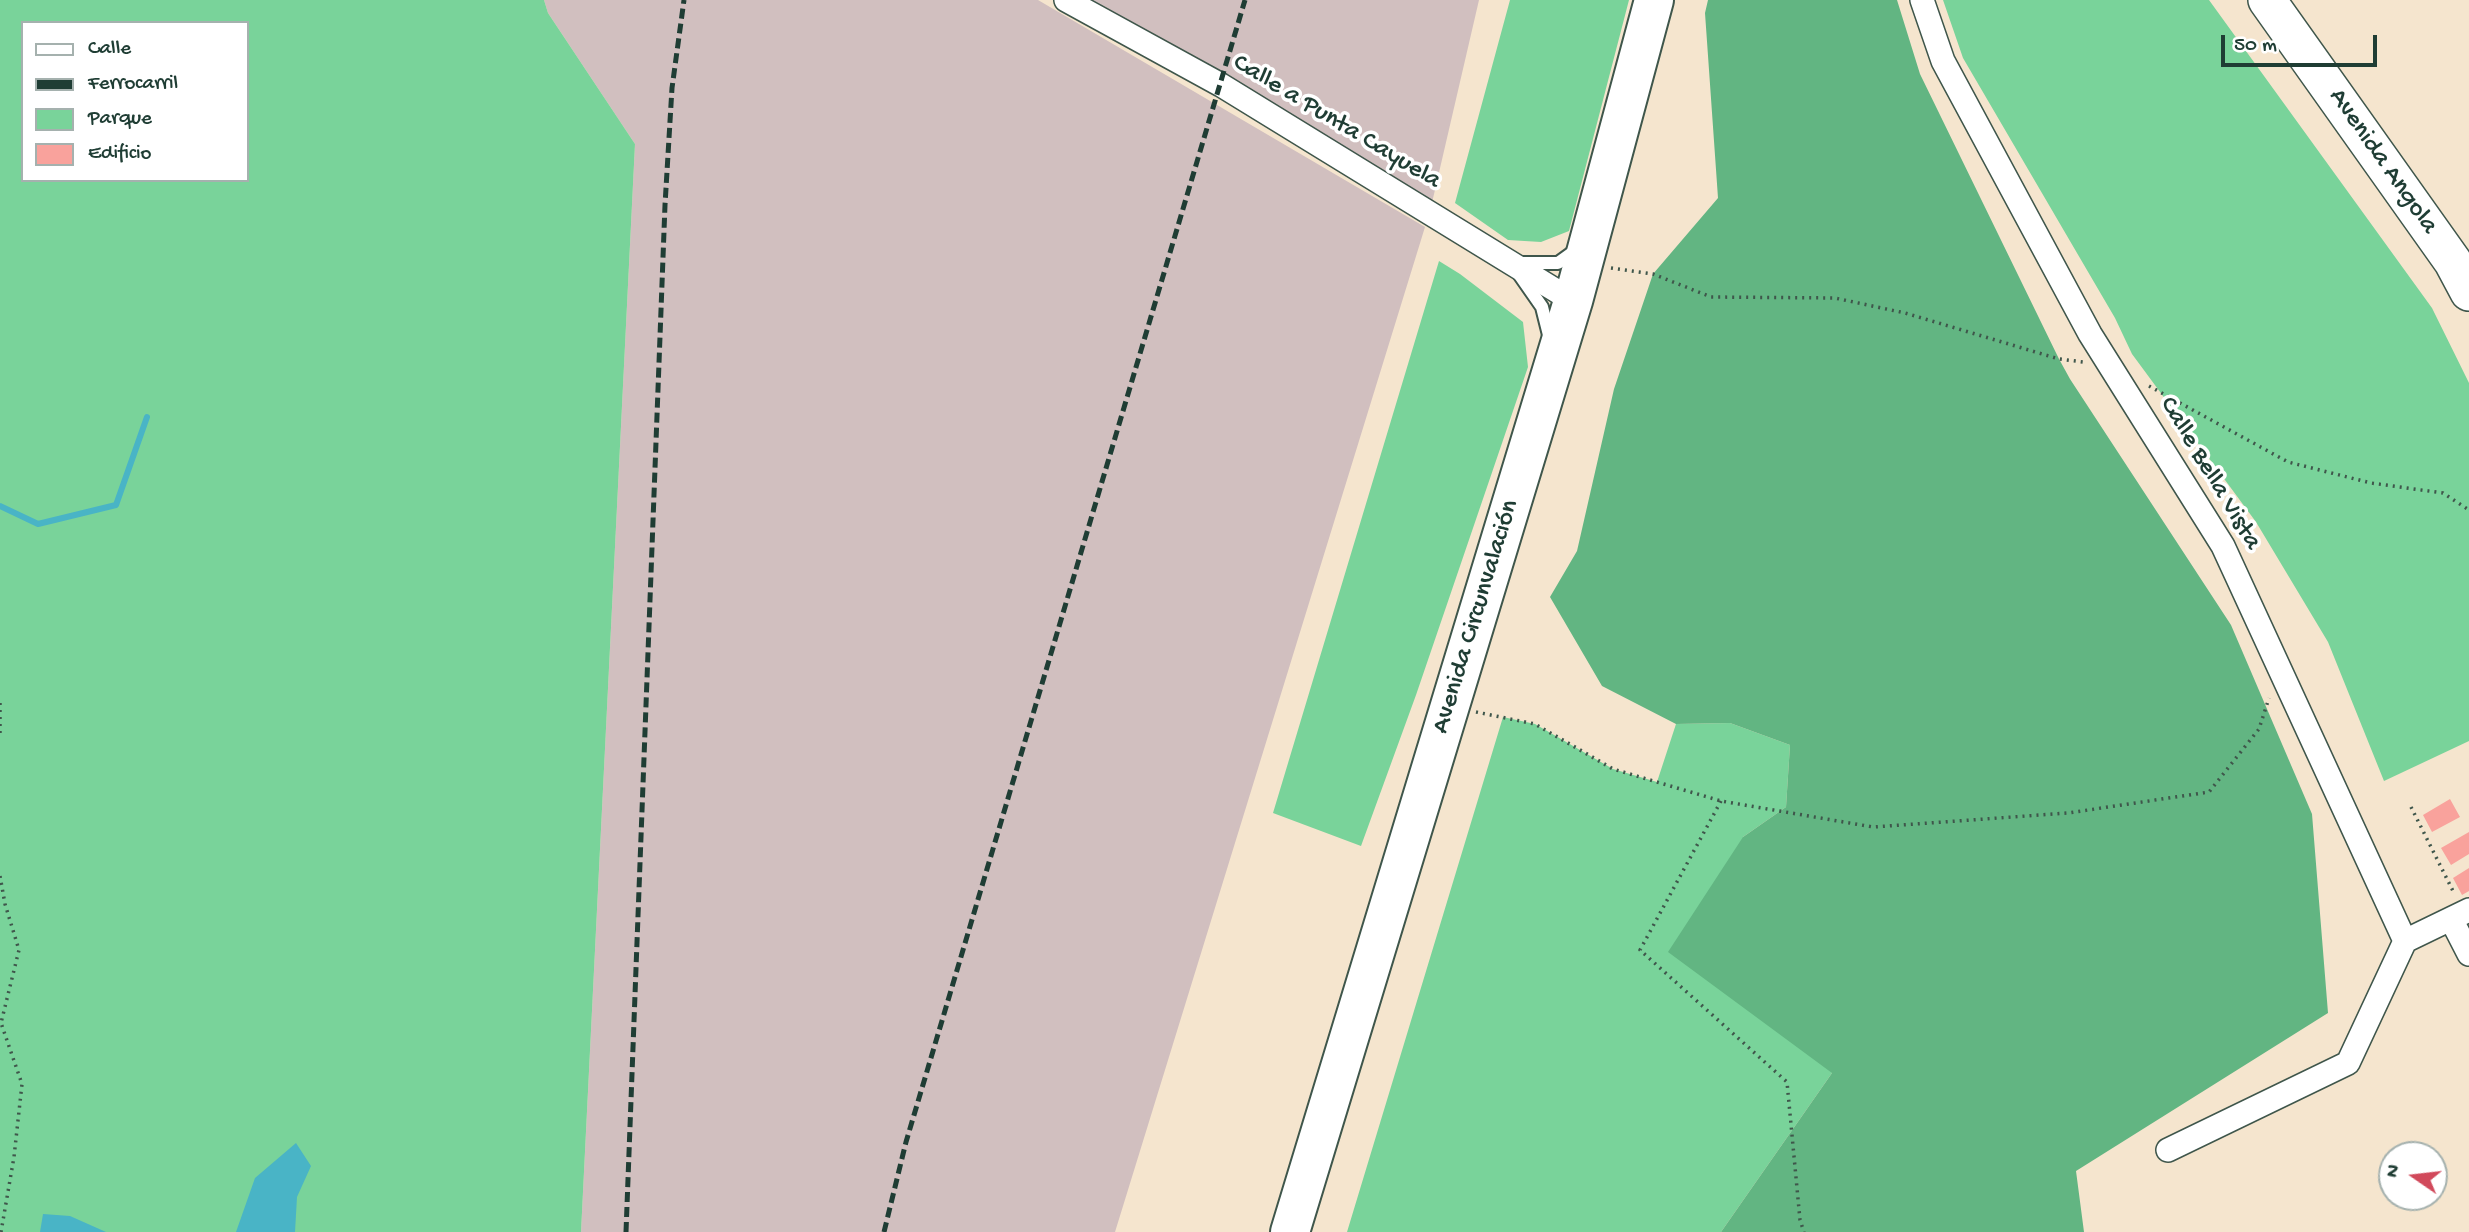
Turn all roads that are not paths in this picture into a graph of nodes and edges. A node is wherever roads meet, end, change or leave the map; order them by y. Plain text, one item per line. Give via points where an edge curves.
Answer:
1 (1066, 0) edge
2 (1654, 0) edge
3 (1922, 0) edge
4 (2267, 0) edge
5 (1586, 252) junction
6 (1511, 263) junction
7 (2469, 292) edge
8 (1573, 301) junction
9 (1555, 360) junction
10 (2462, 914) edge
11 (2405, 941) junction
12 (2469, 954) edge
13 (2168, 1150) dead end
14 (1290, 1232) edge

1 - 6 street, Calle a Punta Cayuela via 1221,85
2 - 5 highway, Avenida Circunvalación
3 - 11 street, Calle Bella Vista via 1943,61 2090,334 2223,546
4 - 7 main road, Avenida Angola via 2453,262
5 - 6 lane via 1558,263
5 - 8 highway, Avenida Circunvalación
6 - 8 street, Calle a Punta Cayuela
6 - 9 lane via 1542,307
8 - 9 highway, Avenida Circunvalación
9 - 14 highway, Avenida Circunvalación
10 - 11 street
10 - 12 street
11 - 13 street via 2348,1063

